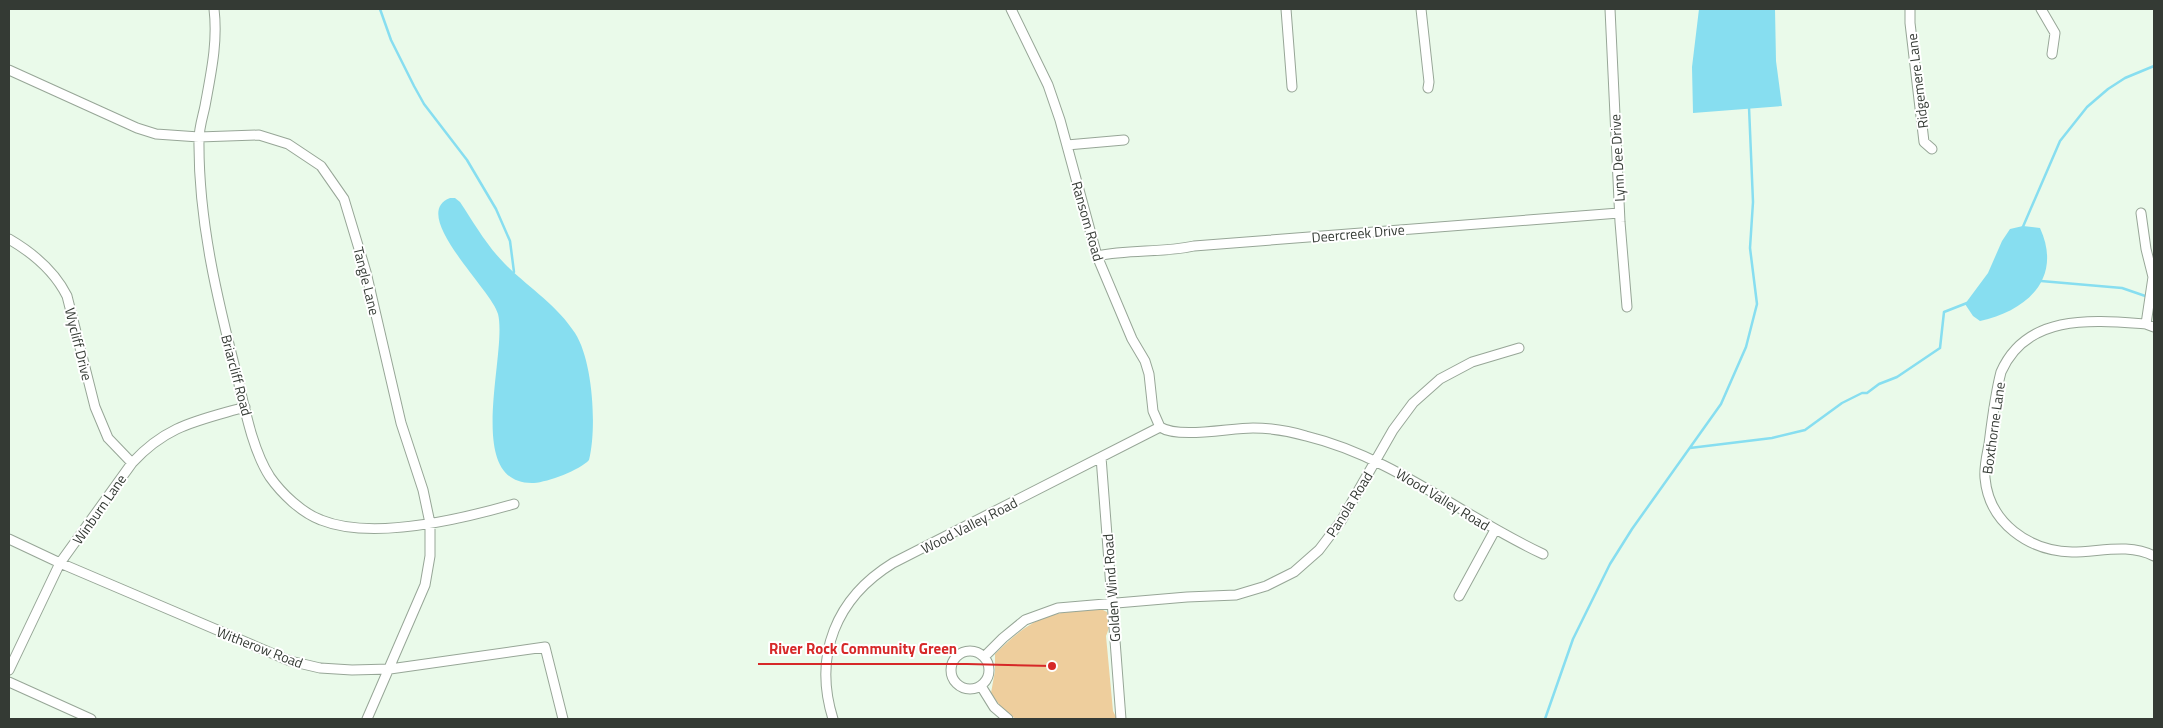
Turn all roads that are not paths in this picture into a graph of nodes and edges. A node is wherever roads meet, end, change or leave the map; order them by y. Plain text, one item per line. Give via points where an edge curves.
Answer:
1 (214, 9) edge
2 (1011, 9) edge
3 (1286, 9) edge
4 (1421, 9) edge
5 (1610, 9) edge
6 (1910, 9) edge
7 (2041, 9) edge
8 (2052, 54) dead end
9 (9, 70) edge
10 (1292, 87) dead end
11 (1428, 88) dead end
12 (198, 137) junction
13 (1124, 140) dead end
14 (1067, 145) junction
15 (1932, 149) dead end
16 (1619, 213) junction
17 (2141, 213) dead end
18 (9, 239) edge
19 (1097, 256) junction
20 (1627, 307) dead end
21 (2150, 325) edge
22 (1519, 348) dead end
23 (245, 407) junction
24 (1162, 429) junction
25 (1101, 457) junction
26 (1376, 460) junction
27 (132, 463) junction
28 (514, 504) dead end
29 (430, 523) junction
30 (1495, 530) junction
31 (9, 539) edge
32 (1543, 554) dead end
33 (2154, 556) edge
34 (60, 563) junction
35 (1459, 596) dead end
36 (1112, 603) junction
37 (984, 657) junction
38 (390, 669) junction
39 (9, 670) edge
40 (9, 682) edge
41 (981, 686) junction
42 (91, 719) edge
43 (367, 719) edge
44 (563, 719) edge
45 (833, 719) edge
46 (1008, 719) edge
47 (1121, 719) edge

1 - 12 street, Briarcliff Road via 216,43
2 - 14 street, Ransom Road via 1048,85
3 - 10 street
4 - 11 street
5 - 16 street, Lynn Dee Drive
6 - 15 street, Ridgemere Lane via 1924,142
7 - 8 street via 2055,33
9 - 12 street, Tangle Lane via 137,128 156,134
12 - 23 street, Briarcliff Road via 204,214 216,294
12 - 29 street, Tangle Lane via 259,135 288,144 321,166 344,198
13 - 14 street
14 - 19 street, Ransom Road
16 - 19 street, Deercreek Drive
16 - 20 street, Lynn Dee Drive
17 - 21 street via 2152,277
18 - 27 street, Wycliff Drive via 30,252 59,280 67,296 95,407 108,438
19 - 24 street, Ransom Road via 1149,374 1153,411
21 - 33 street, Boxthorne Lane via 2105,321 2068,323 2036,333 2018,348 2004,365 1998,383 1985,480 2002,520 2016,534 2036,546 2073,552 2129,548
22 - 26 street, Panola Road via 1472,362 1440,379 1413,403
23 - 27 street, Winburn Lane via 169,431 145,448
23 - 29 street, Briarcliff Road via 258,450 271,477 312,516 355,528
24 - 25 street, Wood Valley Road
24 - 26 street, Wood Valley Road via 1180,433 1253,428 1288,432
25 - 36 street, Golden Wind Road
25 - 45 street, Wood Valley Road via 876,574 858,592 837,622 830,642 825,684
26 - 30 street, Wood Valley Road
26 - 36 street, Panola Road via 1341,521 1319,550 1294,572 1266,586 1236,595
27 - 34 street, Winburn Lane
28 - 29 street, Briarcliff Road
29 - 38 street, Tangle Lane via 430,556 425,584
30 - 32 street, Wood Valley Road
30 - 35 street
31 - 34 street, Witherow Road
34 - 38 street, Witherow Road via 290,661 320,668
34 - 39 street, Winburn Lane
36 - 37 street, Panola Road via 1058,608 1041,613 1025,620
36 - 47 street, Golden Wind Road
37 - 41 street via 990,672
37 - 41 street via 973,651 964,652 954,660 952,668 952,677 960,687 973,689
38 - 43 street, Tangle Lane
38 - 44 street, Witherow Road via 544,648
40 - 42 street
41 - 46 street via 994,707

